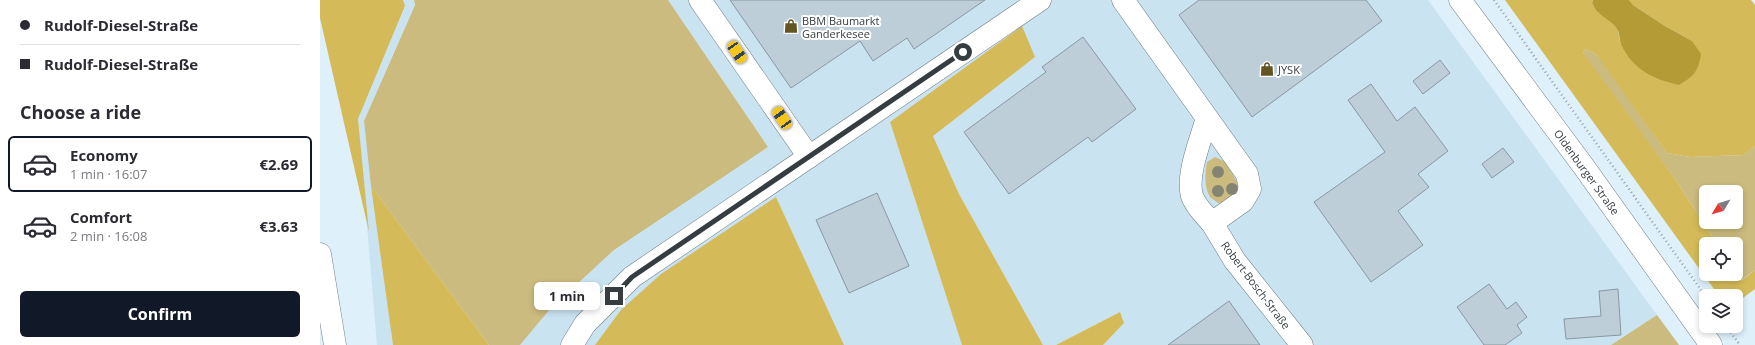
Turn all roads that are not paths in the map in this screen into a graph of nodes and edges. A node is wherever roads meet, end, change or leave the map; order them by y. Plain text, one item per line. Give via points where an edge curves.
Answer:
1 (700, 0) edge
2 (1040, 0) edge
3 (1123, 0) edge
4 (1460, 0) edge
5 (1206, 118) junction
6 (809, 157) junction
7 (1212, 223) junction
8 (320, 254) edge
9 (335, 345) edge
10 (572, 345) edge
11 (1302, 345) edge
12 (1711, 345) edge

1 - 6 main road
2 - 6 main road
3 - 5 main road
4 - 12 main road, Oldenburger Straße via 1584,167
5 - 7 main road, Robert-Bosch-Straße via 1191,180 1192,196
5 - 7 main road via 1247,174 1250,189 1243,201
6 - 10 main road via 632,277 586,324
7 - 11 main road, Robert-Bosch-Straße via 1235,261
8 - 9 main road

